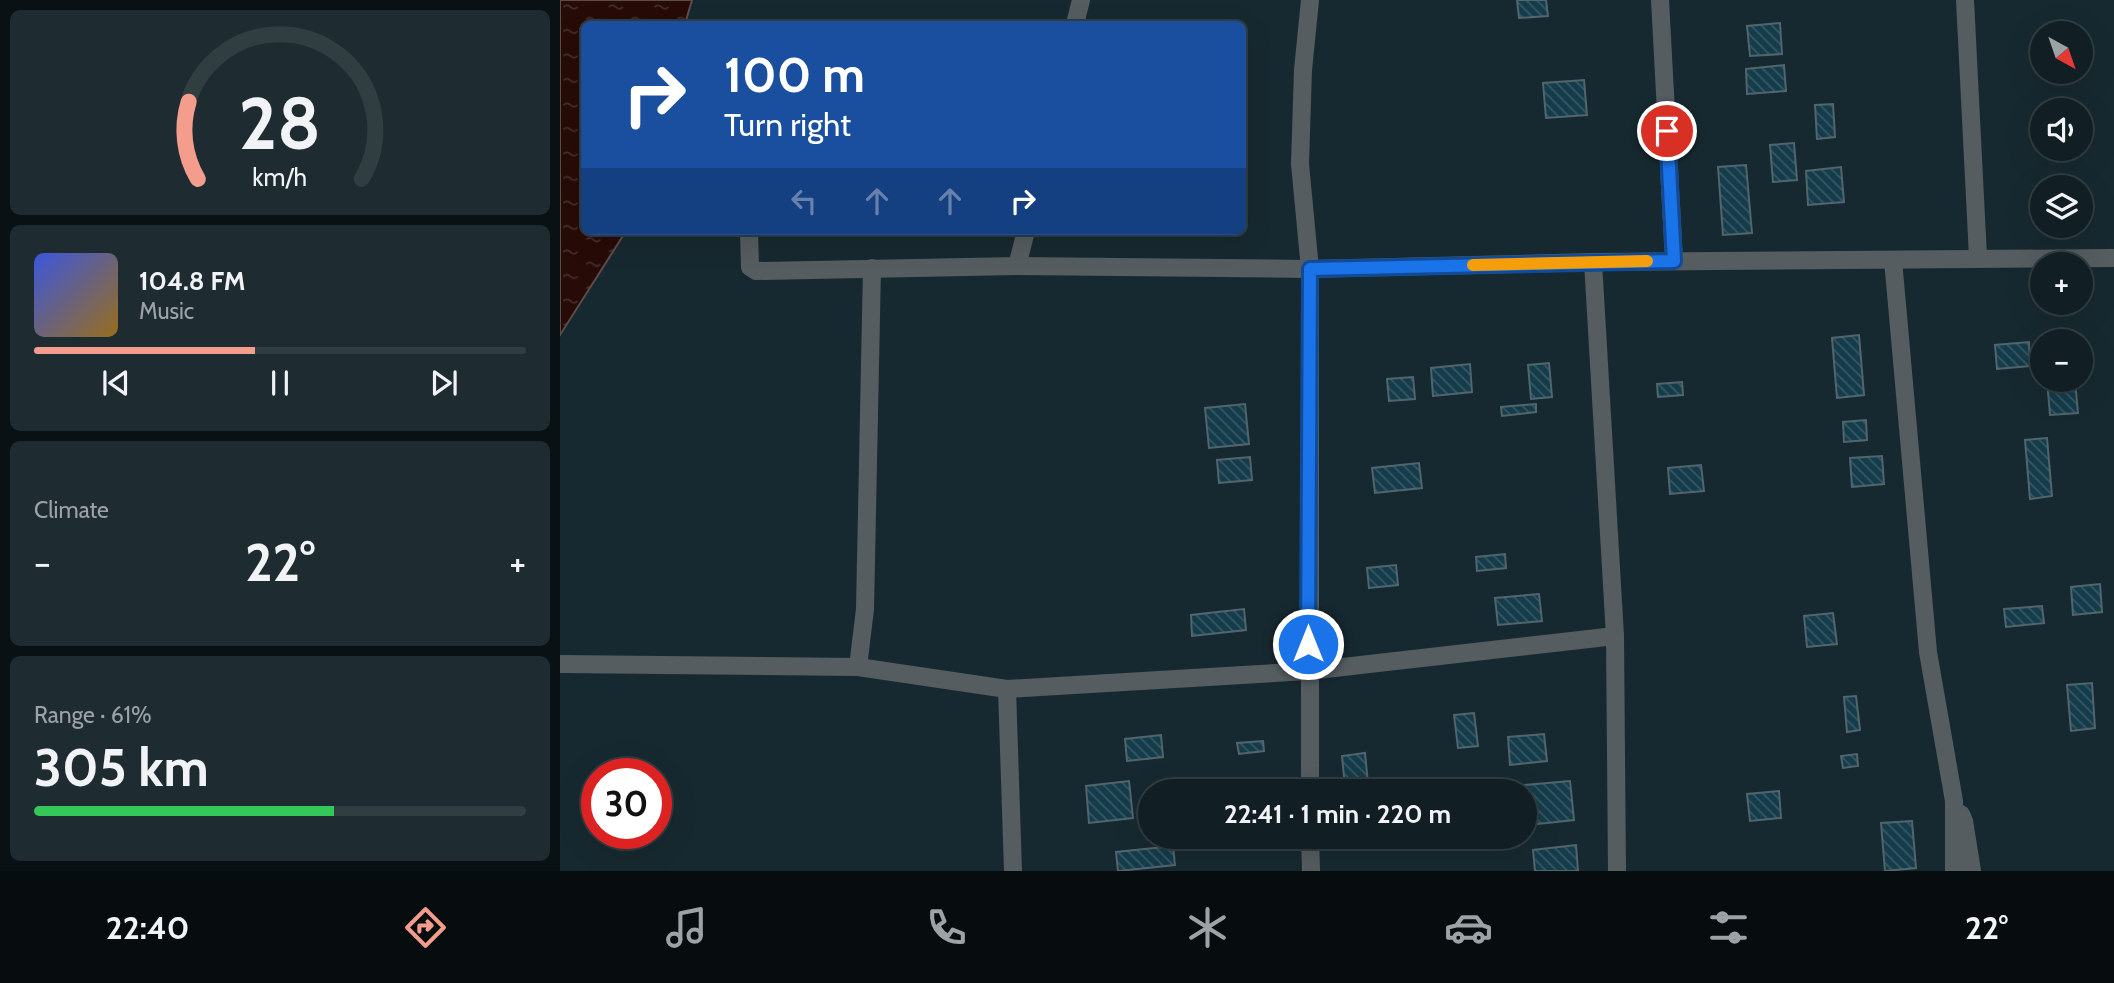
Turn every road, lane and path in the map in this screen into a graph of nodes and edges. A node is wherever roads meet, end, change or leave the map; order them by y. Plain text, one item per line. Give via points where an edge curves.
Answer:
1 (1081, 0) edge
2 (1310, 0) edge
3 (1660, 0) edge
4 (1965, 0) edge
5 (1076, 21) edge
6 (749, 235) edge
7 (1025, 235) edge
8 (1978, 257) junction
9 (2114, 258) edge
10 (1893, 260) junction
11 (1674, 261) junction
12 (1593, 262) junction
13 (1017, 266) junction
14 (872, 268) junction
15 (1310, 269) junction
16 (1615, 636) junction
17 (560, 664) edge
18 (858, 667) junction
19 (1308, 670) junction
20 (1007, 689) junction
21 (1310, 779) edge
22 (1954, 802) junction
23 (1310, 849) edge
24 (1013, 871) edge
25 (1311, 871) edge
26 (1617, 871) edge
27 (1954, 871) edge
28 (1972, 871) edge

1 - 5 street
2 - 15 street via 1300,164
3 - 11 street
4 - 8 street
6 - 14 street via 750,267 757,271
7 - 13 street
8 - 9 street
8 - 10 street
10 - 11 street
10 - 22 street via 1928,652
11 - 12 street
12 - 15 street
12 - 16 street
13 - 14 street
13 - 15 street
14 - 18 street via 865,609
15 - 19 street
16 - 19 street
16 - 26 street
17 - 18 street
18 - 20 street
19 - 20 street
19 - 21 street
20 - 24 street
22 - 27 street
22 - 28 street via 1964,821
23 - 25 street

